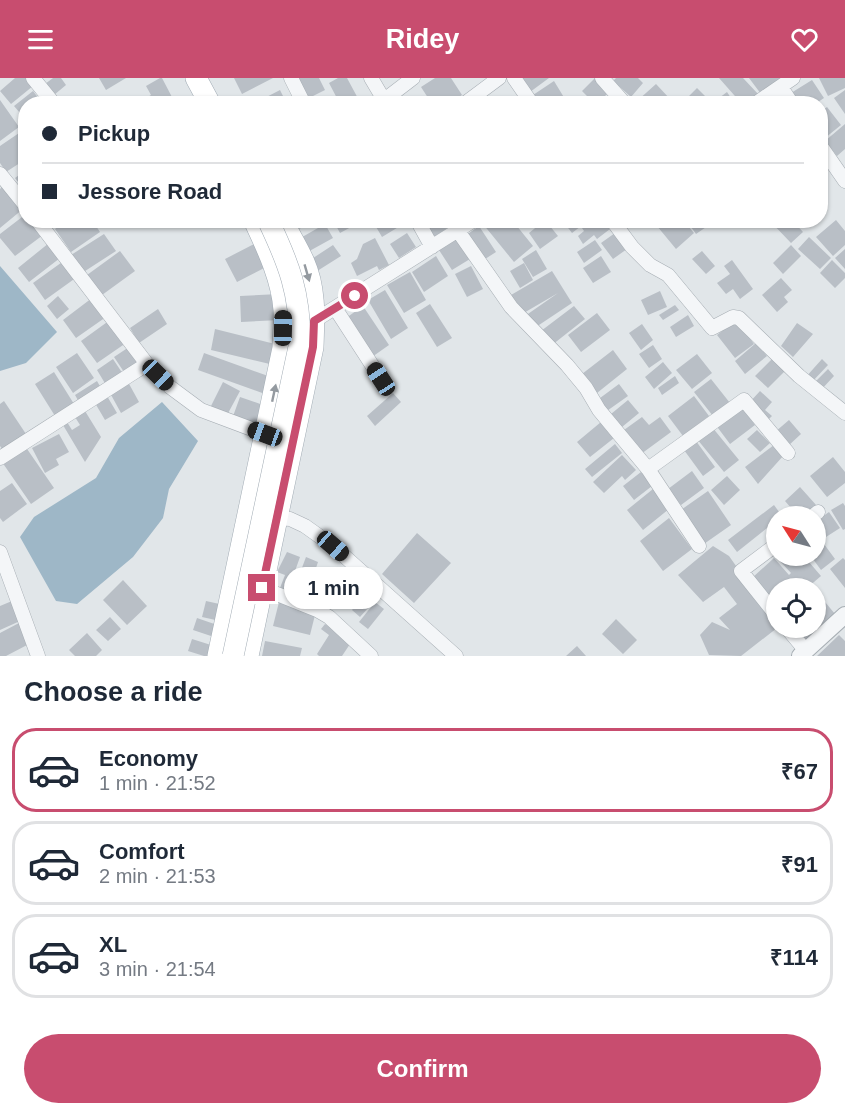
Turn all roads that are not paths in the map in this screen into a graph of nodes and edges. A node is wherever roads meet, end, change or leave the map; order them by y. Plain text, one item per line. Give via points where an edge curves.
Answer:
1 (33, 78) edge
2 (183, 78) edge
3 (196, 78) edge
4 (208, 78) edge
5 (291, 78) edge
6 (371, 78) edge
7 (413, 78) edge
8 (499, 78) edge
9 (514, 78) edge
10 (602, 78) edge
11 (787, 81) edge
12 (48, 96) edge
13 (191, 96) edge
14 (206, 96) edge
15 (218, 96) edge
16 (300, 96) edge
17 (378, 96) edge
18 (389, 96) edge
19 (474, 96) edge
20 (526, 96) edge
21 (618, 96) edge
22 (766, 96) edge
23 (790, 96) edge
24 (839, 161) edge
25 (0, 174) edge
26 (845, 181) edge
27 (18, 196) edge
28 (43, 228) edge
29 (258, 228) edge
30 (272, 228) edge
31 (286, 228) edge
32 (421, 228) edge
33 (462, 228) edge
34 (618, 228) edge
35 (458, 231) junction
36 (432, 247) junction
37 (335, 308) junction
38 (314, 321) junction
39 (283, 328) junction
40 (147, 364) junction
41 (381, 379) dead end
42 (845, 412) edge
43 (265, 434) junction
44 (788, 453) dead end
45 (0, 458) edge
46 (648, 469) junction
47 (277, 518) junction
48 (699, 546) dead end
49 (0, 552) edge
50 (766, 553) edge
51 (262, 588) junction
52 (766, 603) edge
53 (844, 618) edge
54 (793, 638) edge
55 (449, 653) edge
56 (803, 653) edge
57 (38, 656) edge
58 (219, 656) edge
59 (233, 656) edge
60 (248, 656) edge
61 (370, 656) edge

1 - 12 street
2 - 13 main road
3 - 14 main road
4 - 15 main road
5 - 16 street
6 - 17 street
7 - 18 street
8 - 19 street
9 - 20 street
10 - 21 street
11 - 22 street
11 - 23 street
24 - 26 street
25 - 27 street
28 - 40 street
29 - 39 main road via 279,284
30 - 59 main road, bridge via 295,288 300,342
31 -> 38 main road via 305,263
32 - 36 street
33 - 35 street
34 - 42 street via 650,265 668,275 712,328 738,318
35 - 36 street
35 - 46 street via 511,307 567,365
36 - 37 street
37 - 38 street
37 - 41 street
38 - 39 street
38 - 47 main road via 313,347
43 -> 39 main road via 283,348
40 - 43 street via 201,410
40 - 45 street
43 - 58 main road
44 - 46 street via 744,400
46 - 48 street
47 - 51 main road
47 - 55 street via 306,526 333,546
49 - 57 street
50 - 52 street via 741,572
51 - 60 main road
51 - 61 street via 329,617
53 - 56 street
54 - 56 street

